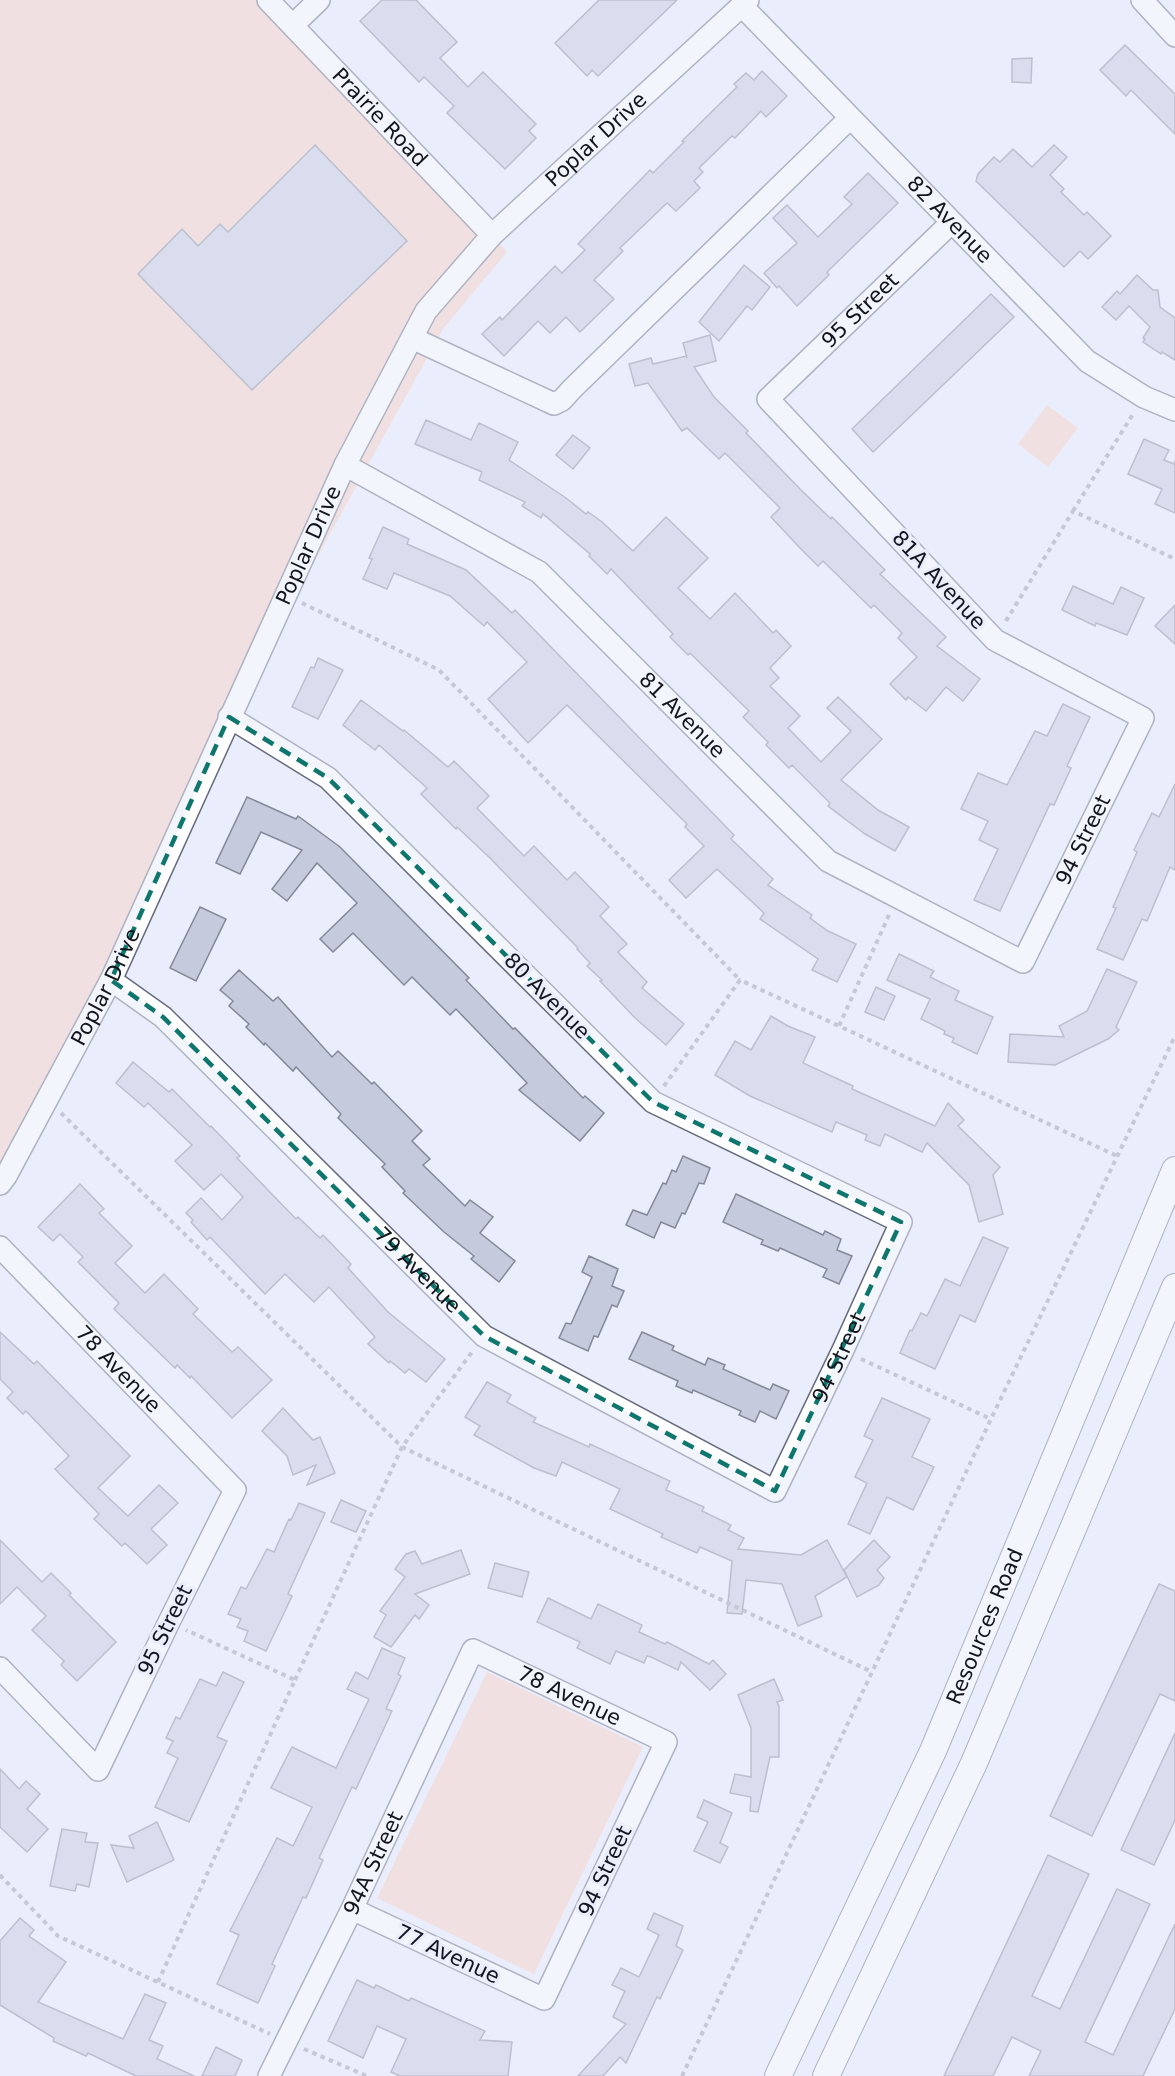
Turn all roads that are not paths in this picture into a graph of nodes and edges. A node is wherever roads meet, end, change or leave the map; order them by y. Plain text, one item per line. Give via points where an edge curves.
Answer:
1 (268, 0) edge
2 (319, 0) edge
3 (1142, 0) edge
4 (745, 3) edge
5 (293, 25) junction
6 (1175, 36) edge
7 (850, 118) junction
8 (951, 223) junction
9 (492, 235) junction
10 (412, 338) junction
11 (768, 399) joint
12 (1175, 410) edge
13 (345, 465) junction
14 (229, 717) junction
15 (1143, 718) joint
16 (1023, 962) joint
17 (111, 980) junction
18 (1175, 1170) edge
19 (0, 1184) edge
20 (901, 1221) joint
21 (0, 1247) edge
22 (1175, 1287) edge
23 (235, 1490) joint
24 (775, 1491) joint
25 (473, 1650) joint
26 (0, 1668) edge
27 (666, 1742) joint
28 (352, 1909) junction
29 (544, 1999) joint
30 (269, 2076) edge
31 (778, 2076) edge
32 (826, 2076) edge

1 - 5 street, Prairie Road
2 - 5 street
3 - 6 street
4 - 7 street, 82 Avenue
4 - 9 street, Poplar Drive
5 - 9 street, Prairie Road
7 - 8 street, 82 Avenue
7 - 10 street via 562,400 554,404
8 - 11 street, 95 Street
8 - 12 street, 82 Avenue via 1087,361 1144,397
9 - 10 street, Poplar Drive via 426,311
10 - 13 street, Poplar Drive
11 - 15 street, 81A Avenue via 995,640
13 - 14 street, Poplar Drive
13 - 16 street, 81 Avenue via 539,572 828,861
14 - 17 street, Poplar Drive
14 - 20 street, 80 Avenue via 328,778 653,1102
15 - 16 street, 94 Street
17 - 19 street, Poplar Drive
17 - 24 street, 79 Avenue via 163,1017 484,1336
18 - 31 main road, Resources Road via 933,1751
20 - 24 street, 94 Street
21 - 23 street, 78 Avenue
22 - 32 main road, Resources Road via 974,1763
23 - 26 street, 95 Street via 98,1770
25 - 27 street, 78 Avenue
25 - 28 street, 94A Street
27 - 29 street, 94 Street
28 - 29 street, 77 Avenue
28 - 30 street, 94A Street

